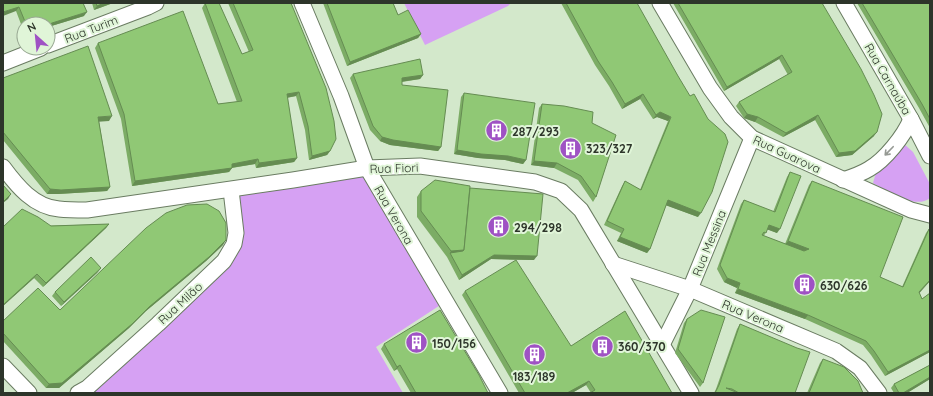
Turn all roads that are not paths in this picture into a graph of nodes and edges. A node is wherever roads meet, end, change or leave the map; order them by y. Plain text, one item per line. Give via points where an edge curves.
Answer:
1 (156, 3) edge
2 (302, 3) edge
3 (660, 3) edge
4 (844, 3) edge
5 (56, 42) edge
6 (19, 56) edge
7 (3, 62) edge
8 (911, 119) junction
9 (752, 138) junction
10 (930, 156) edge
11 (3, 167) edge
12 (367, 168) junction
13 (843, 180) junction
14 (231, 190) junction
15 (930, 215) edge
16 (613, 264) junction
17 (690, 289) junction
18 (662, 345) junction
19 (3, 366) edge
20 (29, 393) edge
21 (78, 393) edge
22 (500, 393) edge
23 (691, 393) edge
24 (879, 393) edge

1 - 5 street, Rua Turim
2 - 12 street, Rua Verona via 341,96
3 - 9 street, Rua Guarova via 710,88 730,117
4 - 8 street, Rua Carnaúba
6 - 7 street
8 - 10 street, Rua Carnaúba
8 -> 13 street via 895,145 871,168
9 - 13 street, Rua Guarova
9 - 17 street, Rua Messina
11 - 14 street, Rua Fiori via 28,196 42,205 58,209 87,210
12 - 14 street, Rua Fiori
12 - 16 street, Rua Fiori via 420,166 535,182 561,191 580,210
12 - 22 street, Rua Verona
13 - 15 street, Rua Guarova via 911,210
14 - 21 street, Rua Milão via 236,233 234,244 224,261 158,324 87,388
16 - 17 street, Rua Verona
16 - 18 street, Rua Fiori
17 - 18 street, Rua Messina
17 - 24 street, Rua Verona via 836,351 860,368
18 - 23 street, Rua Fiori
19 - 20 street

